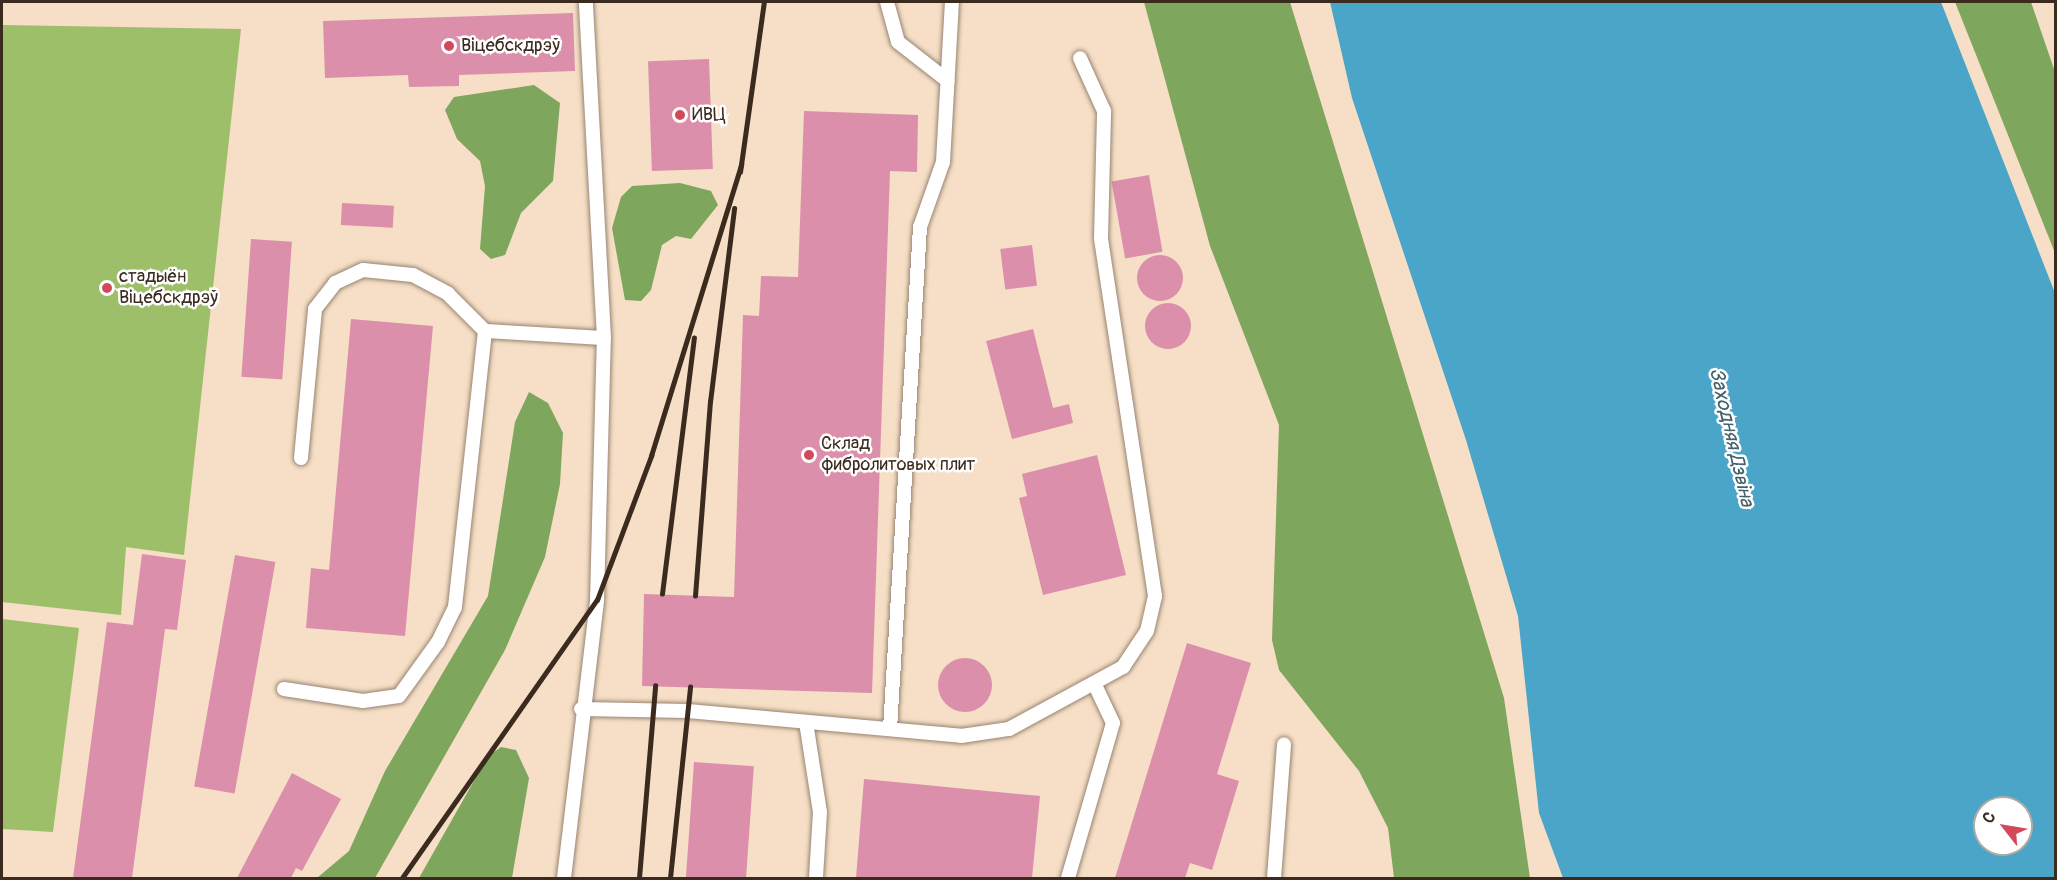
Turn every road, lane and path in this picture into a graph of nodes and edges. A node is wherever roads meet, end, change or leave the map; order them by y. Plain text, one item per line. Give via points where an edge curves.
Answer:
1 (586, 2) edge
2 (887, 2) edge
3 (952, 2) edge
4 (1080, 58) dead end
5 (948, 81) junction
6 (485, 331) junction
7 (604, 338) junction
8 (301, 458) dead end
9 (1094, 682) junction
10 (284, 689) dead end
11 (580, 709) junction
12 (806, 722) junction
13 (890, 729) junction
14 (1284, 744) dead end
15 (564, 879) edge
16 (816, 879) edge
17 (1068, 879) edge
18 (1274, 879) edge

1 - 7 lane
2 - 5 lane via 898,42
3 - 5 lane
4 - 9 lane via 1104,111 1101,238 1155,596 1147,631 1123,667
5 - 13 lane via 943,162 920,228
6 - 7 lane
6 - 8 lane via 448,294 413,275 363,270 334,283 315,309
6 - 10 lane via 454,607 438,642 399,696 363,701
7 - 11 lane via 597,600
9 - 13 lane via 1009,729 961,736
9 - 17 lane via 1113,723
11 - 12 lane via 688,711
11 - 15 lane
12 - 13 lane
12 - 16 lane via 820,812
14 - 18 lane

